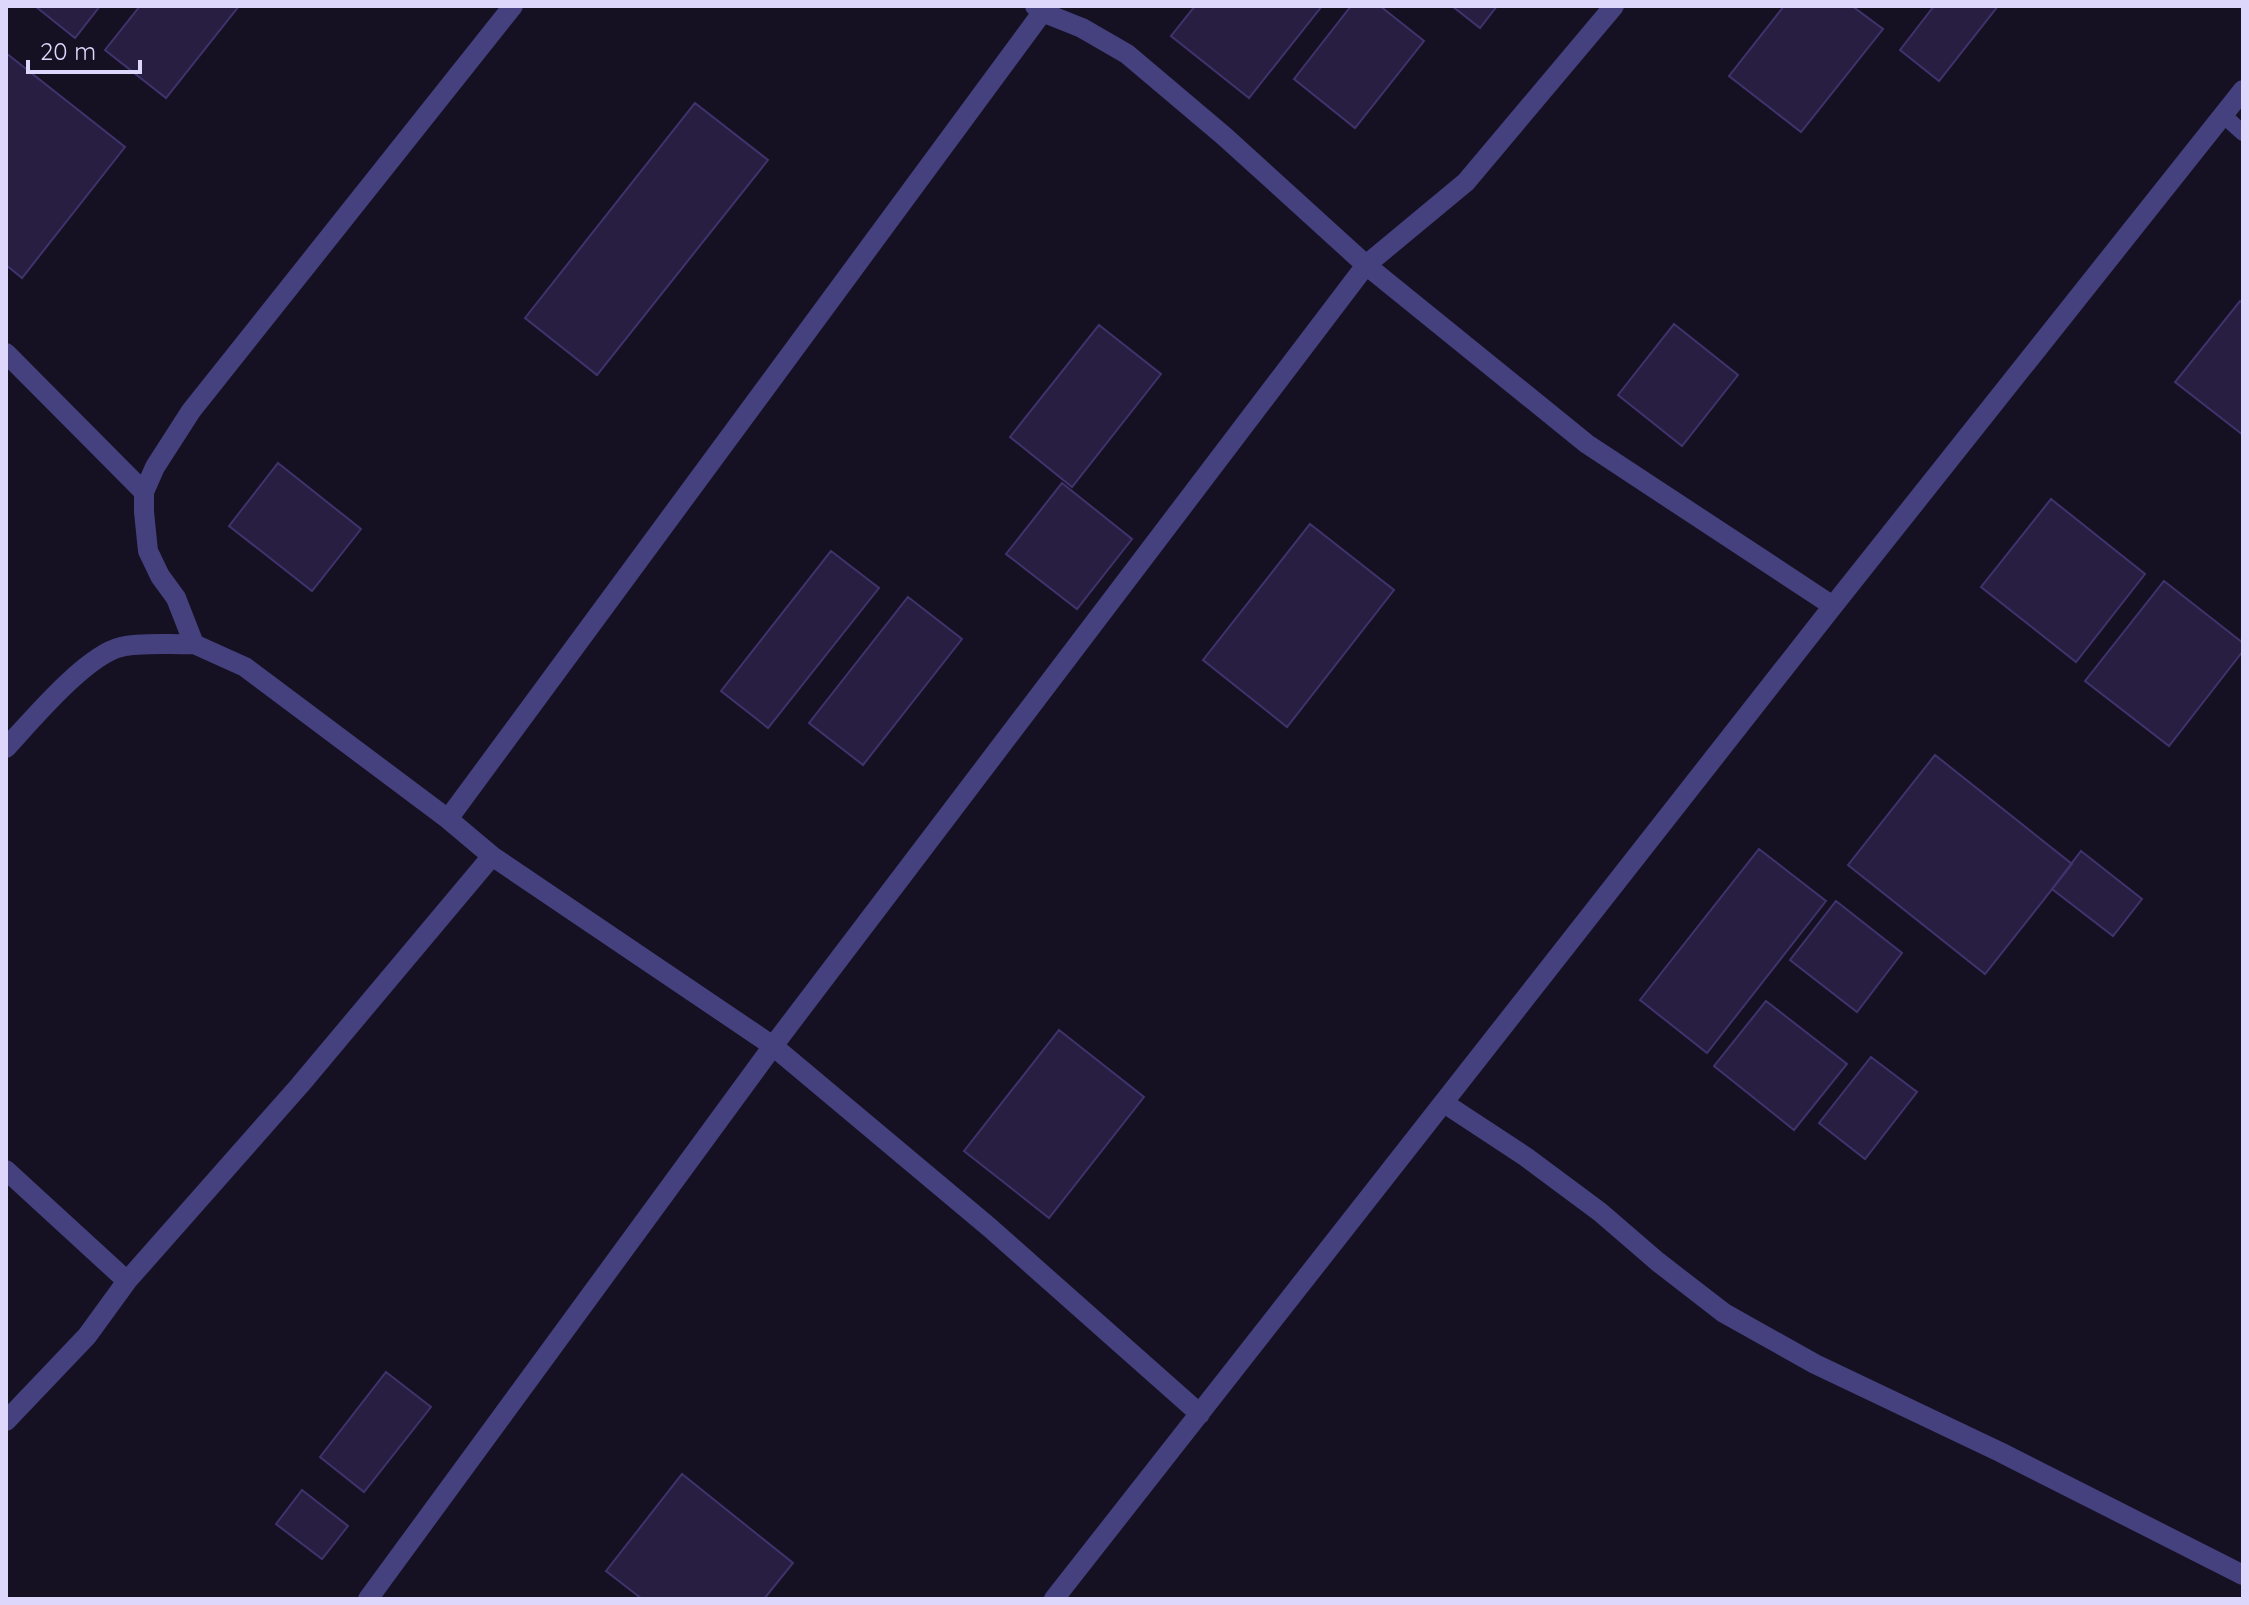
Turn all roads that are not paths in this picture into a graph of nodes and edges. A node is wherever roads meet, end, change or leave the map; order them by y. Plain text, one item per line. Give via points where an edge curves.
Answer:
1 (513, 6) edge
2 (1614, 6) edge
3 (1041, 8) edge
4 (2243, 90) edge
5 (2223, 115) junction
6 (2243, 133) edge
7 (1366, 265) junction
8 (6, 353) edge
9 (144, 492) junction
10 (1833, 606) junction
11 (194, 644) junction
12 (6, 748) edge
13 (448, 819) junction
14 (492, 856) junction
15 (773, 1046) junction
16 (1444, 1103) junction
17 (6, 1170) edge
18 (127, 1281) junction
19 (1200, 1414) junction
20 (6, 1421) edge
21 (2243, 1575) edge
22 (368, 1599) edge
23 (1054, 1599) edge

1 - 9 street via 191,411
2 - 7 street via 1466,182
3 - 7 street via 1127,54
3 - 13 street
4 - 5 street
5 - 6 lane
5 - 10 street
7 - 10 street via 1587,444
7 - 15 street
8 - 9 street
9 - 11 street via 148,551 176,598
10 - 16 street
11 - 12 street via 118,647 95,659
11 - 13 street via 245,667
13 - 14 street
14 - 15 street
14 - 18 street
15 - 19 street
15 - 22 street
16 - 19 street
16 - 21 street via 1600,1212 1724,1313 1815,1364
17 - 18 street
18 - 20 street via 87,1336
19 - 23 street

